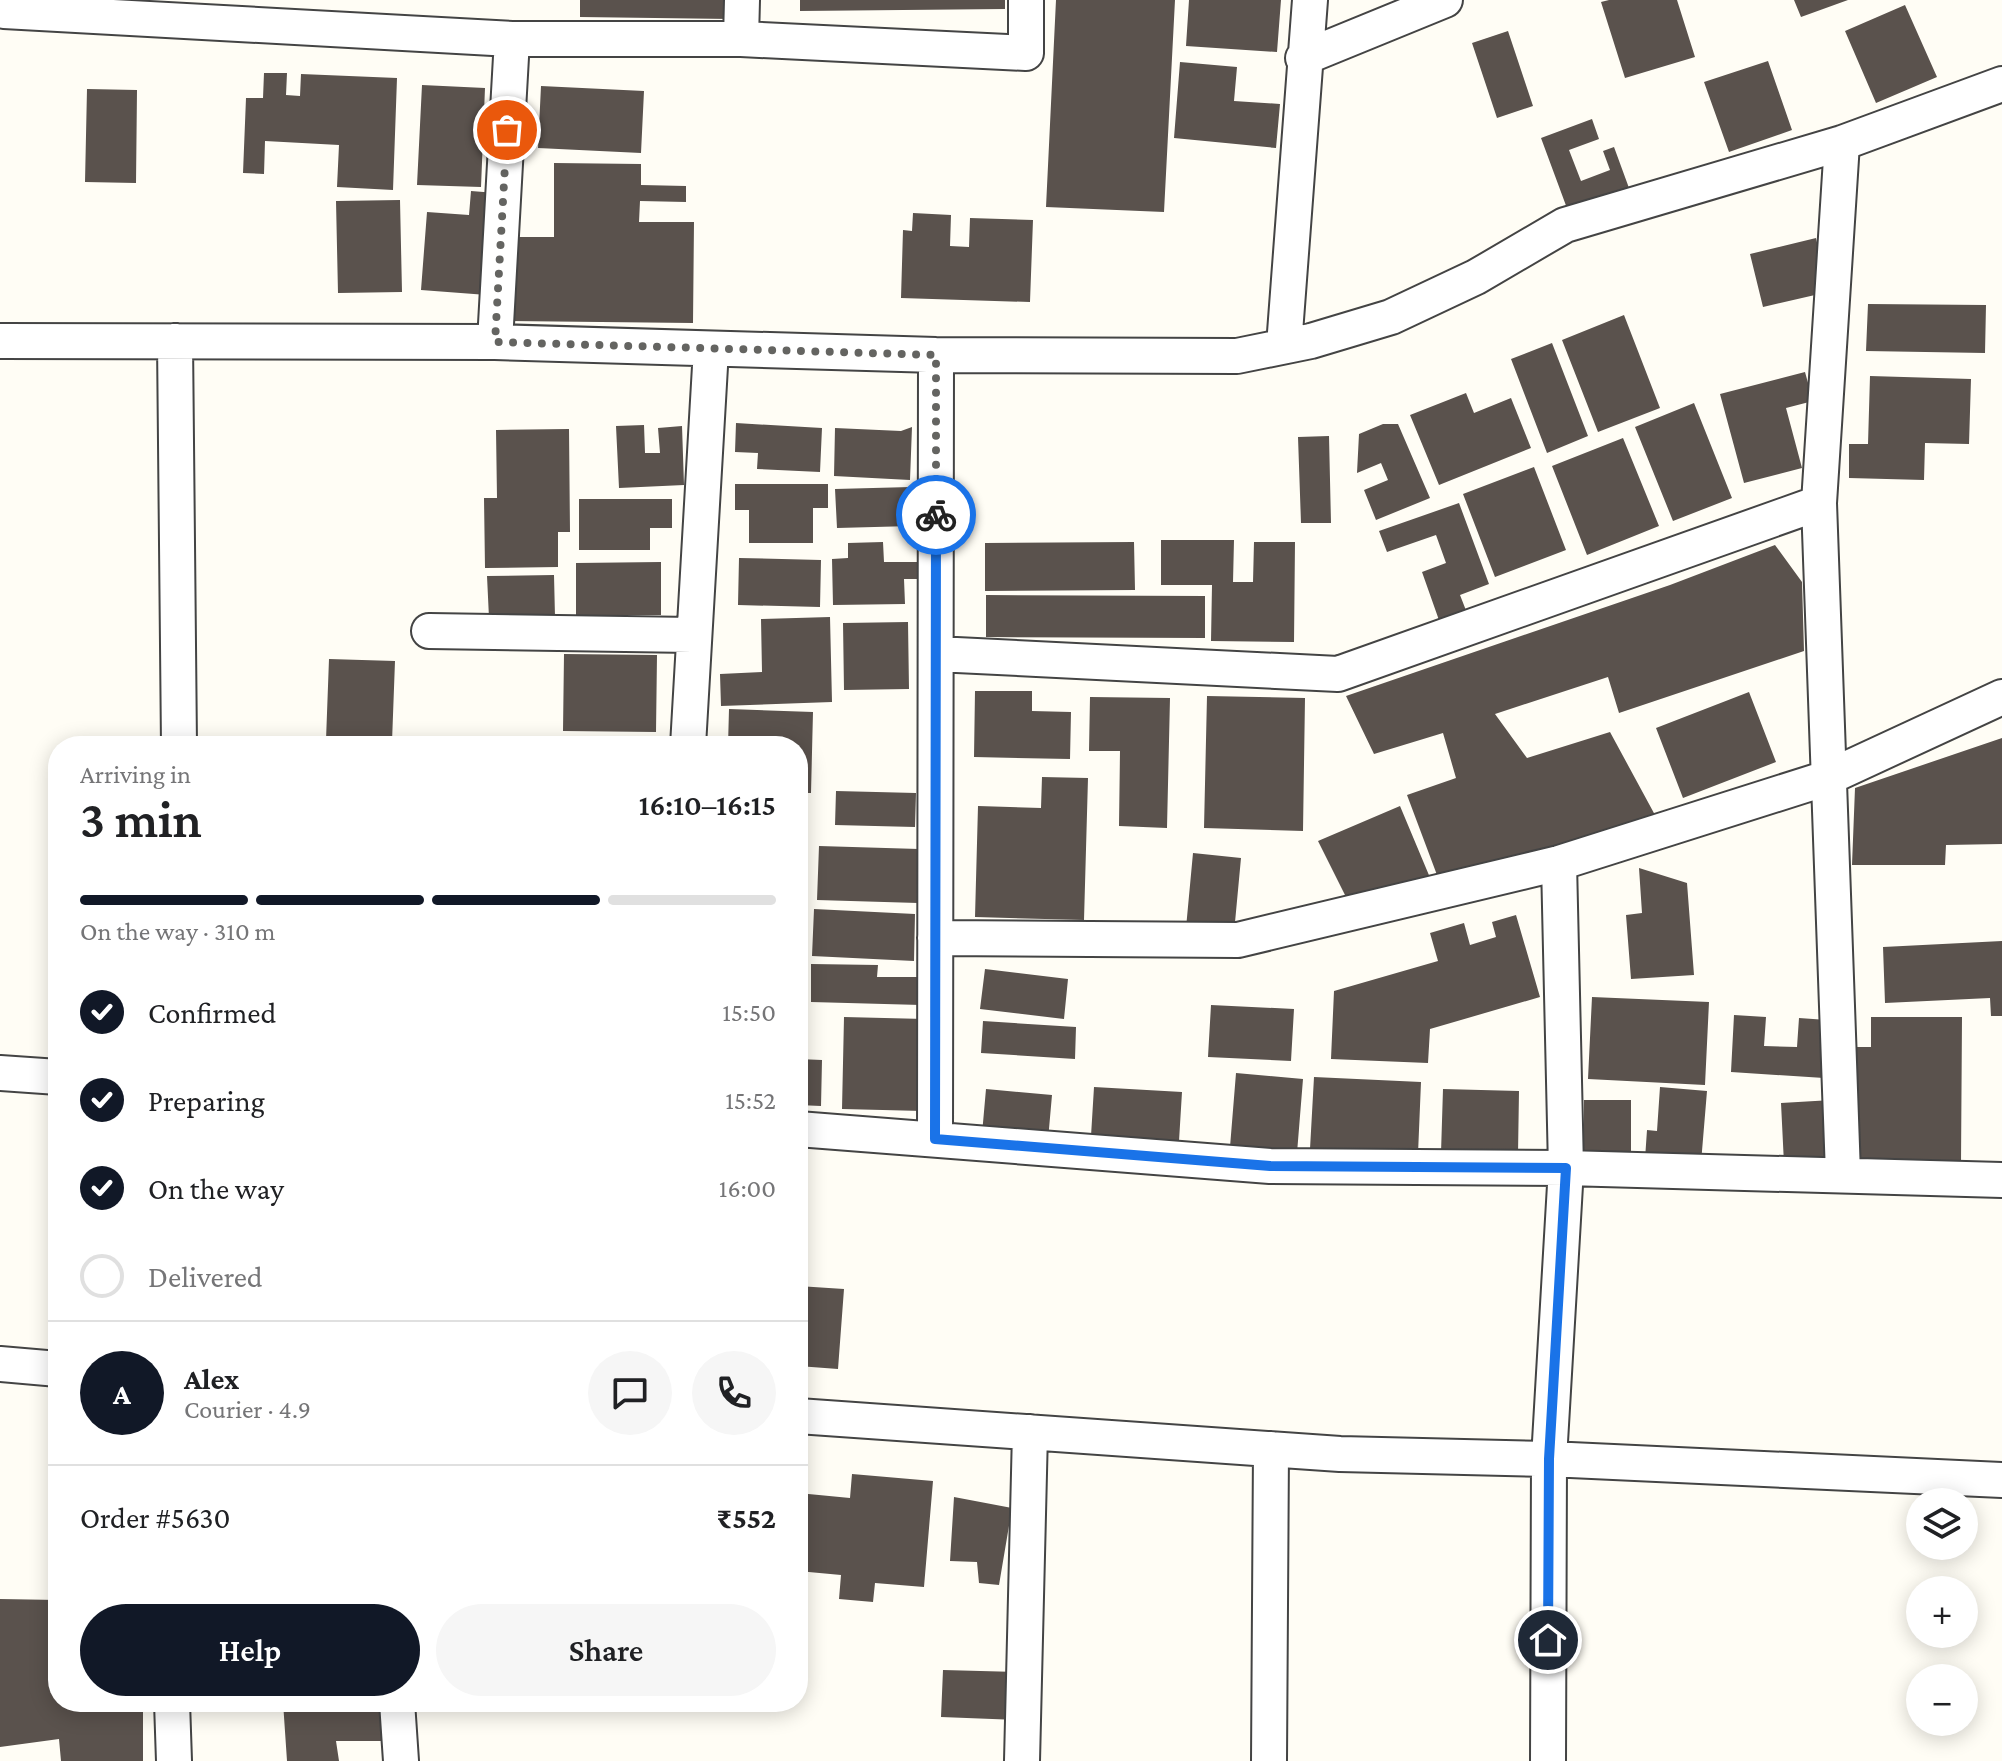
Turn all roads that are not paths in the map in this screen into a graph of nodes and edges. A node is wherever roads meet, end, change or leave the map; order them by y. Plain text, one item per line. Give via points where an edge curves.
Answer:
1 (742, 0) edge
2 (1026, 0) edge
3 (1310, 0) edge
4 (1445, 0) edge
5 (0, 6) edge
6 (512, 39) junction
7 (741, 39) junction
8 (1303, 58) junction
9 (2002, 84) edge
10 (1842, 143) junction
11 (0, 341) edge
12 (175, 341) junction
13 (495, 342) junction
14 (1284, 346) junction
15 (711, 349) junction
16 (936, 355) junction
17 (1819, 503) junction
18 (429, 631) dead end
19 (692, 635) junction
20 (936, 654) junction
21 (2002, 697) edge
22 (179, 736) edge
23 (688, 736) edge
24 (1827, 778) junction
25 (1559, 863) junction
26 (935, 938) junction
27 (0, 1073) edge
28 (48, 1076) edge
29 (808, 1130) edge
30 (935, 1139) junction
31 (1566, 1168) junction
32 (1843, 1174) junction
33 (2002, 1180) edge
34 (0, 1364) edge
35 (48, 1368) edge
36 (808, 1417) edge
37 (1030, 1432) junction
38 (1271, 1449) junction
39 (1549, 1459) junction
40 (2002, 1480) edge
41 (172, 1712) edge
42 (398, 1712) edge
43 (174, 1761) edge
44 (401, 1761) edge
45 (1022, 1761) edge
46 (1269, 1761) edge
47 (1548, 1761) edge

1 - 7 street
2 - 7 street via 1026,53
3 - 8 street
4 - 8 street
5 - 6 street via 4,11
6 - 7 street
6 - 13 street
8 - 14 street
9 - 10 street
10 - 14 street via 1565,225 1476,277 1391,317
10 - 17 street
11 - 12 street
12 - 13 street
12 - 22 street
13 - 15 street
14 - 16 street via 1237,356
15 - 16 street
15 - 19 street
16 - 20 street
17 - 20 street via 1338,674
17 - 24 street
18 - 19 street
19 - 23 street
20 - 26 street
21 - 24 street
24 - 25 street
24 - 32 street
25 - 26 street via 1238,940
25 - 31 street
26 - 30 street
27 - 28 street
29 - 30 street
30 - 31 street via 1270,1166
31 - 32 street
31 - 39 street
32 - 33 street
34 - 35 street
36 - 37 street
37 - 38 street
37 - 45 street
38 - 39 street
38 - 46 street
39 - 40 street
39 - 47 street
41 - 43 street
42 - 44 street

